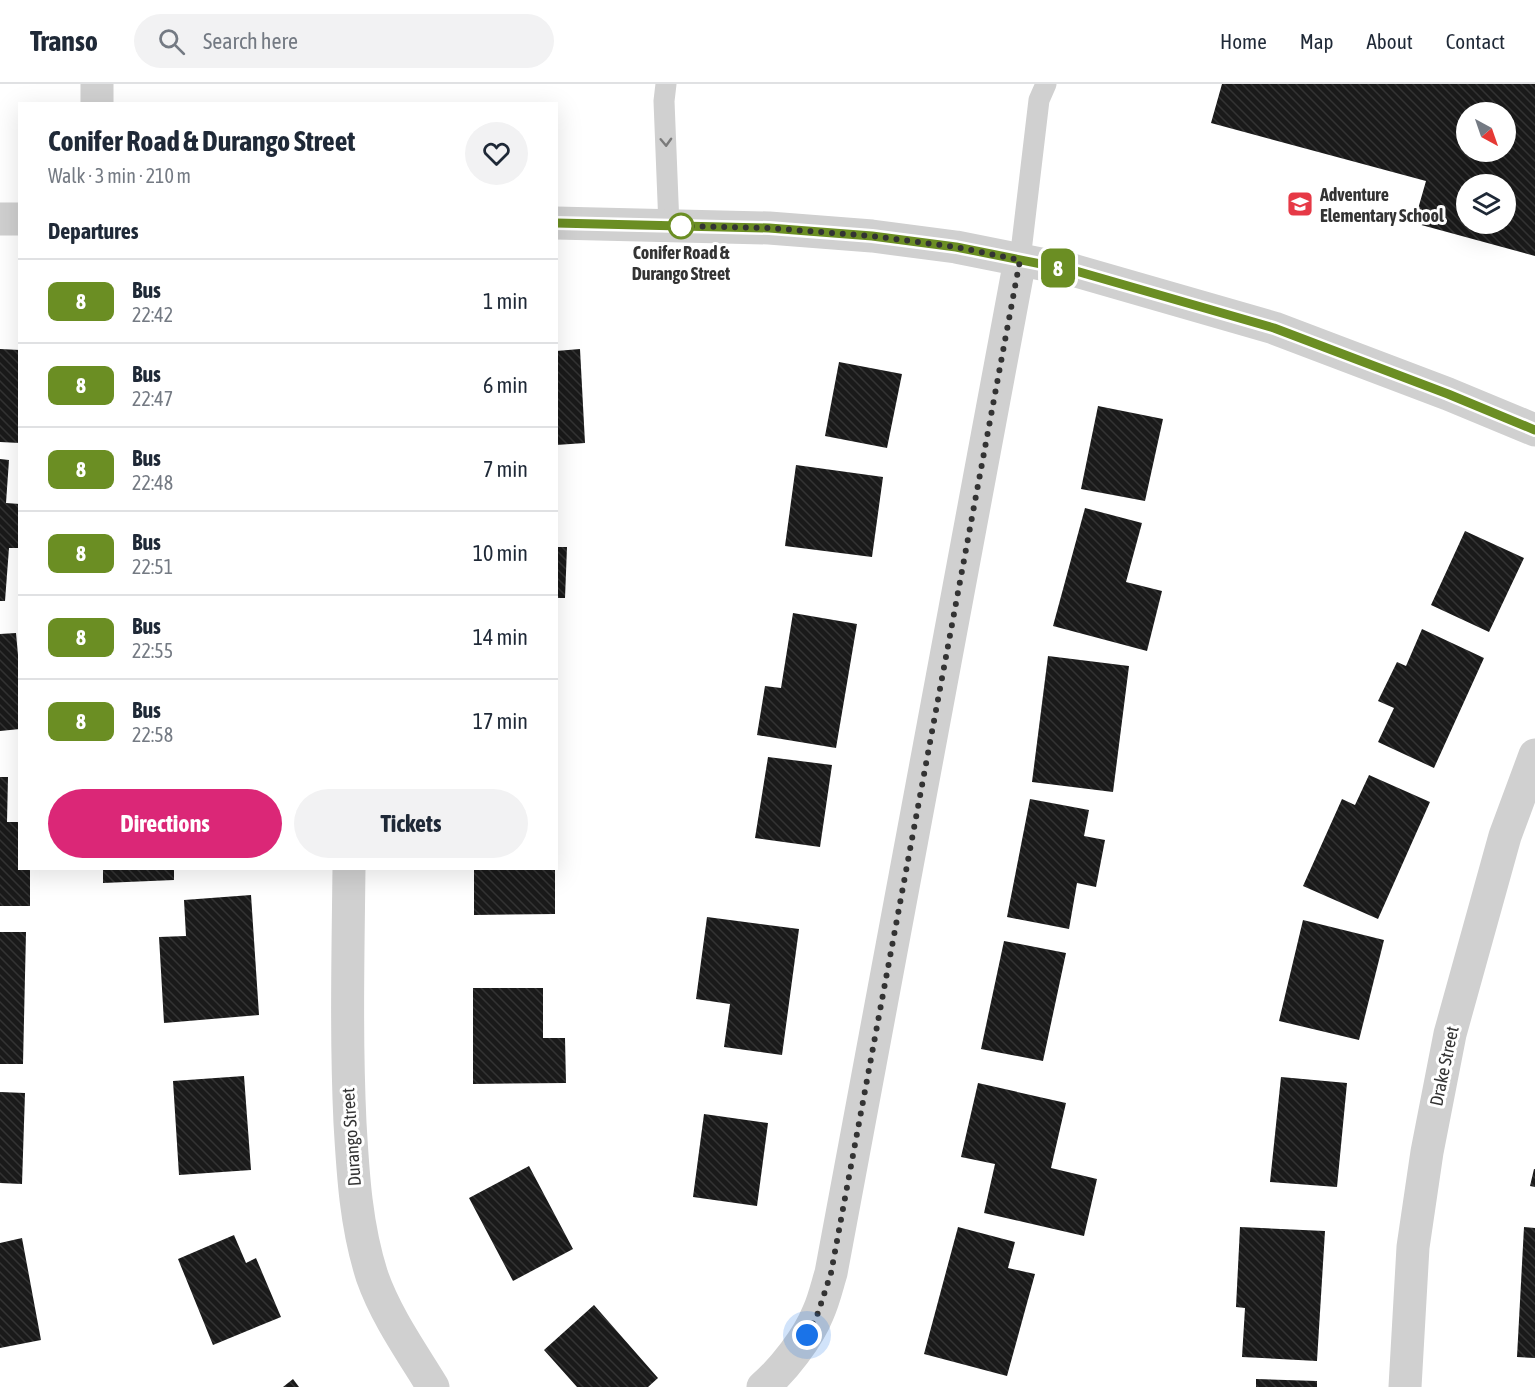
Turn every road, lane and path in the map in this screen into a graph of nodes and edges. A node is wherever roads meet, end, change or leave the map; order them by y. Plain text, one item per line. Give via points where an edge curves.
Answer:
1 (97, 84) edge
2 (666, 84) edge
3 (1061, 84) edge
4 (1039, 89) edge
5 (98, 102) edge
6 (0, 219) edge
7 (18, 219) edge
8 (558, 223) edge
9 (669, 226) junction
10 (1020, 260) junction
11 (1535, 430) edge
12 (1535, 755) edge
13 (349, 870) edge
14 (433, 1387) edge
15 (763, 1387) edge
16 (1405, 1387) edge

1 - 5 street
2 -> 9 lane
3 - 4 lane
4 - 10 lane
6 - 7 street
8 - 9 street
9 - 10 street via 872,236
10 - 11 street via 1076,271 1274,328
10 - 15 street via 831,1273 807,1335
12 - 16 street, Drake Street via 1505,836 1450,1034 1413,1247
13 - 14 street, Durango Street via 347,1069 353,1186 360,1230 386,1311

